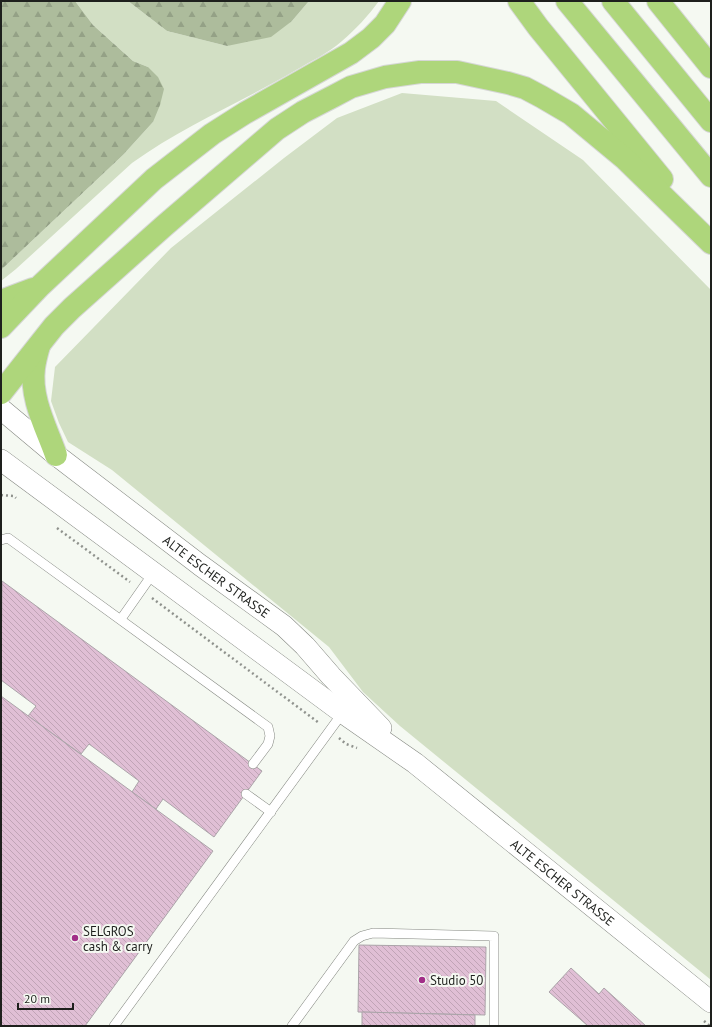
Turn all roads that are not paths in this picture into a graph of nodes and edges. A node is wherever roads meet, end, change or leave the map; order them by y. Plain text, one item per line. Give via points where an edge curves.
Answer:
1 (400, 1) edge
2 (519, 1) edge
3 (567, 1) edge
4 (613, 1) edge
5 (658, 1) edge
6 (711, 67) edge
7 (711, 121) edge
8 (711, 176) edge
9 (711, 238) edge
10 (711, 244) edge
11 (40, 286) junction
12 (1, 301) edge
13 (1, 326) edge
14 (39, 345) junction
15 (1, 393) edge
16 (1, 409) edge
17 (56, 455) junction
18 (1, 460) edge
19 (1, 481) edge
20 (42, 490) junction
21 (5, 539) edge
22 (1, 548) edge
23 (154, 572) junction
24 (120, 619) junction
25 (348, 706) junction
26 (253, 764) dead end
27 (246, 794) dead end
28 (271, 812) junction
29 (705, 1009) edge
30 (114, 1026) edge
31 (292, 1026) edge
32 (494, 1026) edge

1 - 11 highway via 385,24 351,53 245,113 180,158
2 - 9 highway
3 - 8 highway
4 - 7 highway
5 - 6 highway
10 - 14 highway via 624,158 571,114 525,88 457,72 420,72 385,77 340,93 302,112 277,129 72,308
11 - 12 highway
11 - 13 highway
14 - 15 highway
14 - 17 highway via 34,368 34,388 37,406
16 - 17 street, ALTE ESCHER STRASSE
17 - 25 street, ALTE ESCHER STRASSE via 284,626 331,676
18 - 20 street, ALTE ESCHER STRASSE
19 - 20 street via 12,480
20 - 23 street, ALTE ESCHER STRASSE
21 - 22 lane
21 - 24 lane
23 - 24 lane
23 - 25 street, ALTE ESCHER STRASSE
24 - 26 lane via 268,727 268,744
25 - 28 lane
25 - 29 street, ALTE ESCHER STRASSE
27 - 28 lane
28 - 30 lane
31 - 32 lane via 354,941 372,933 494,936

